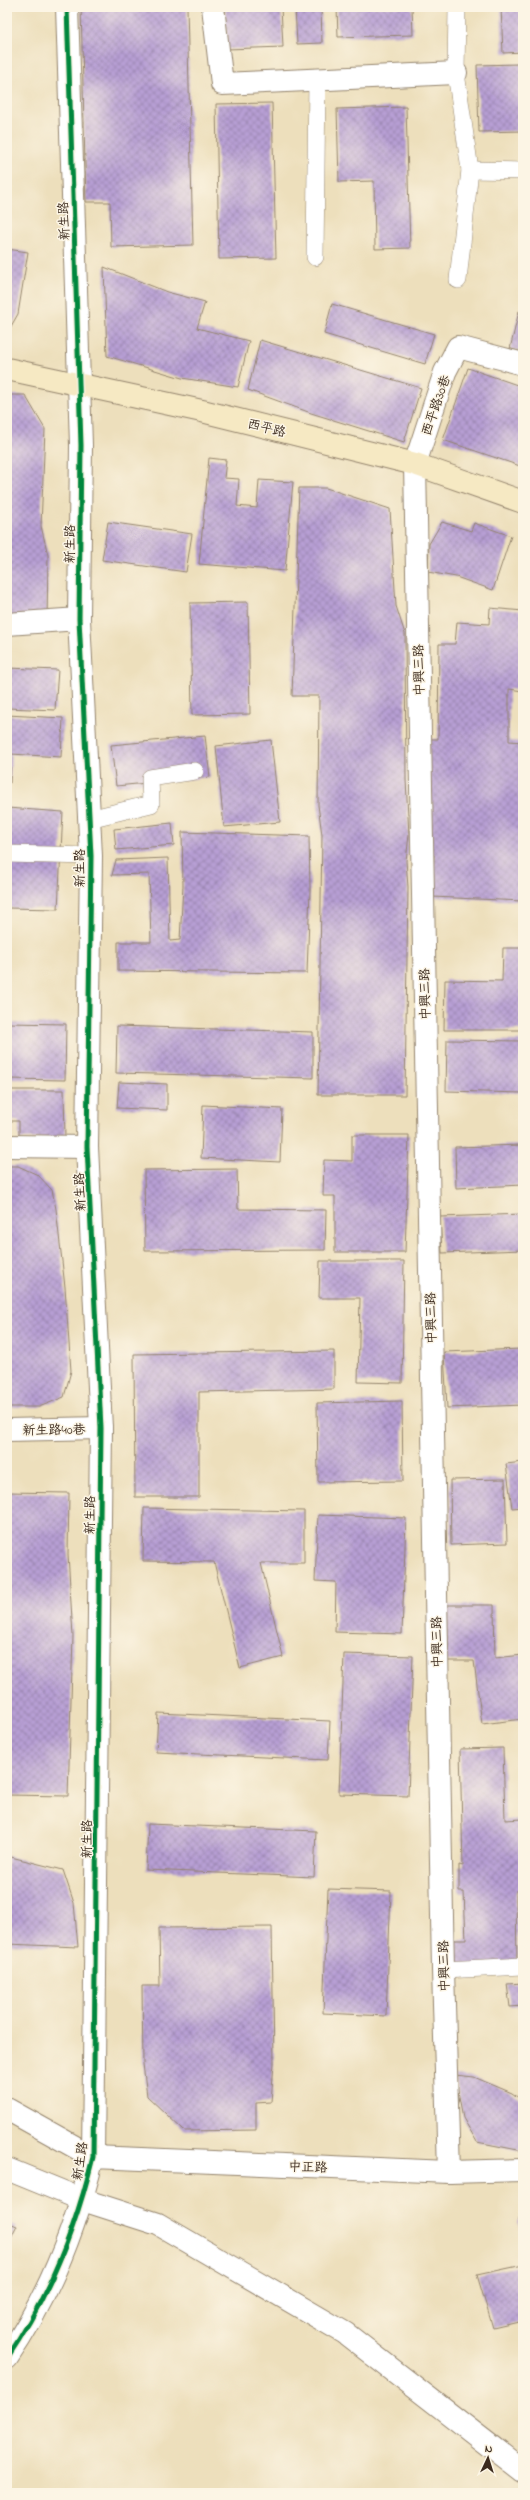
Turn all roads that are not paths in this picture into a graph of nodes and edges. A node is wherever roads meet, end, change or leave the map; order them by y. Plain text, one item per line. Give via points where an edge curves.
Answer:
1 (67, 7) edge
2 (213, 7) edge
3 (457, 7) edge
4 (456, 73) junction
5 (317, 78) junction
6 (470, 170) junction
7 (523, 171) edge
8 (315, 257) dead end
9 (458, 280) dead end
10 (523, 364) edge
11 (7, 370) edge
12 (80, 384) junction
13 (415, 464) junction
14 (523, 502) edge
15 (79, 619) junction
16 (7, 624) edge
17 (195, 771) dead end
18 (89, 820) junction
19 (7, 854) edge
20 (91, 856) junction
21 (7, 1146) edge
22 (87, 1147) junction
23 (101, 1428) junction
24 (7, 1430) edge
25 (523, 1966) edge
26 (442, 1970) junction
27 (7, 2109) edge
28 (93, 2157) junction
29 (7, 2169) edge
30 (523, 2170) edge
31 (449, 2172) junction
32 (83, 2200) junction
33 (7, 2358) edge
34 (523, 2471) edge

1 - 12 street, 新生路
2 - 5 street via 222,84
3 - 4 lane
4 - 5 street
4 - 6 lane
5 - 8 lane
6 - 7 lane
6 - 9 lane
10 - 13 street, 西平路30巷 via 458,347 445,372
11 - 12 main road, 西平路
12 - 13 main road, 西平路 via 202,411
12 - 15 street, 新生路
13 - 14 main road, 西平路
13 - 26 street, 中興三路
15 - 16 street
15 - 18 street, 新生路
17 - 18 lane via 150,778 151,804
18 - 20 street, 新生路
19 - 20 lane
20 - 22 street, 新生路
21 - 22 street
22 - 23 street, 新生路
23 - 24 street, 新生路40巷
23 - 28 street, 新生路
25 - 26 lane
26 - 31 street, 中興三路
27 - 28 street
28 - 31 street, 中正路
28 - 32 street, 新生路
29 - 32 street
30 - 31 street, 中正路
32 - 33 street, 新生路 via 27,2328
32 - 34 street via 158,2224 345,2333

